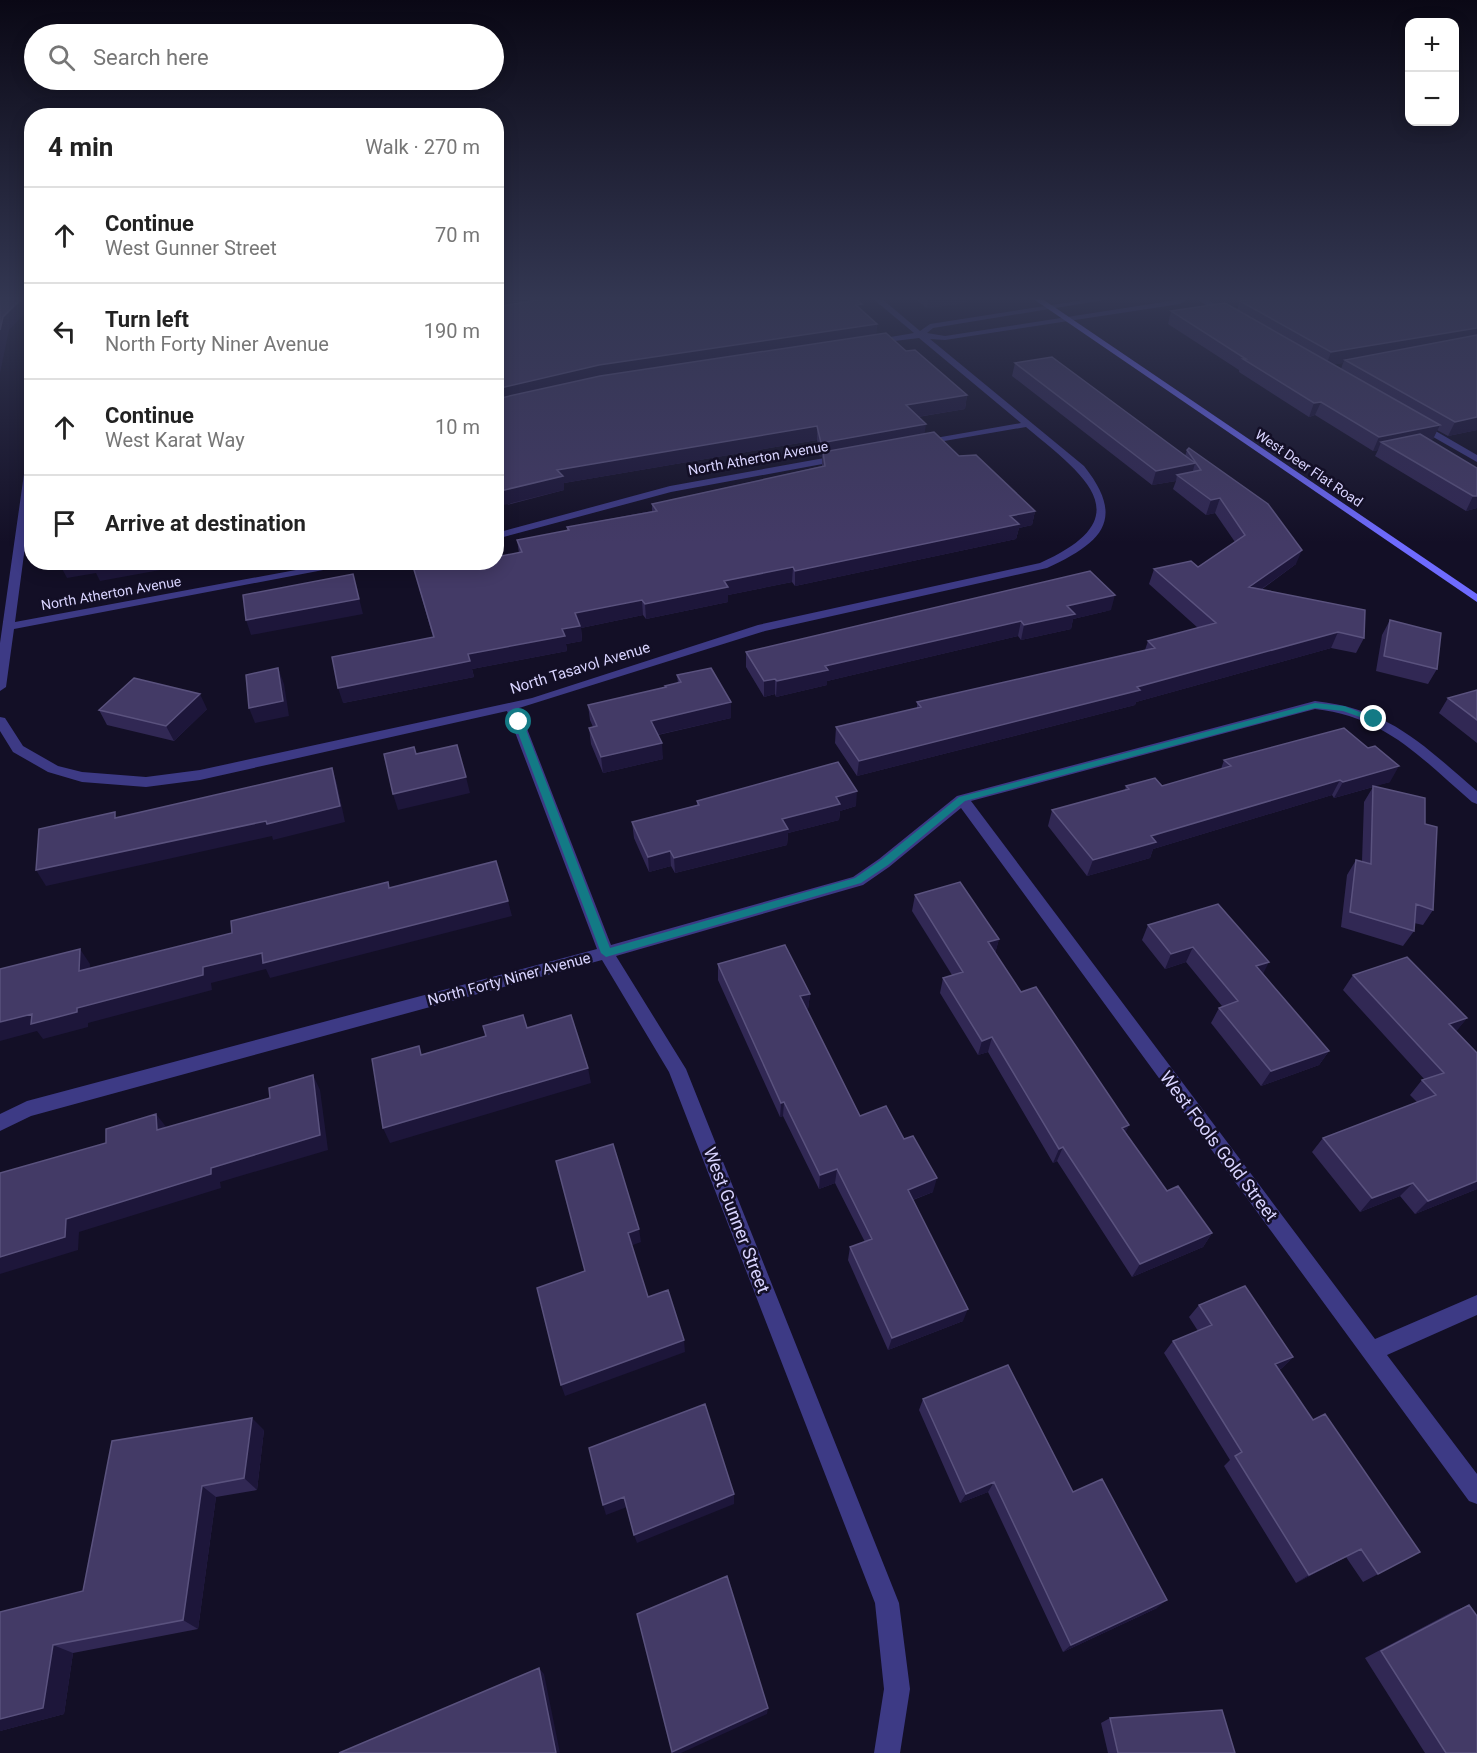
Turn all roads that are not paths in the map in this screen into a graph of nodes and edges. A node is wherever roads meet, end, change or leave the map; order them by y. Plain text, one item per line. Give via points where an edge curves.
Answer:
1 (974, 380) edge
2 (1157, 380) edge
3 (1406, 418) edge
4 (1028, 424) junction
5 (914, 445) edge
6 (856, 456) edge
7 (1477, 459) edge
8 (24, 521) edge
9 (504, 534) edge
10 (317, 570) edge
11 (1477, 599) edge
12 (8, 627) junction
13 (0, 687) edge
14 (512, 706) junction
15 (0, 721) edge
16 (962, 799) junction
17 (1477, 799) edge
18 (606, 953) junction
19 (0, 1123) edge
20 (1477, 1305) edge
21 (1372, 1352) junction
22 (1477, 1493) edge
23 (887, 1753) edge

1 - 4 street
2 - 11 main road, West Deer Flat Road
3 - 7 street
4 - 5 street
4 - 14 street, North Tasavol Avenue via 1081,468 1094,482 1103,503 1100,525 1080,548 1043,566 762,628
6 - 9 street, North Atherton Avenue via 670,489
8 - 12 street
10 - 12 street, North Atherton Avenue
12 - 13 street
14 - 15 street, North Tasavol Avenue via 200,775 146,782 82,777 53,769 18,748
14 - 18 street, West Gunner Street
16 - 17 street, North Forty Niner Avenue via 1315,705 1344,708 1374,719 1398,733
16 - 18 street, North Forty Niner Avenue via 858,881
16 - 21 street, West Fools Gold Street
18 - 19 street, North Forty Niner Avenue via 27,1109
18 - 23 street, West Gunner Street via 677,1069 887,1603 897,1689
20 - 21 street
21 - 22 street, West Fools Gold Street

